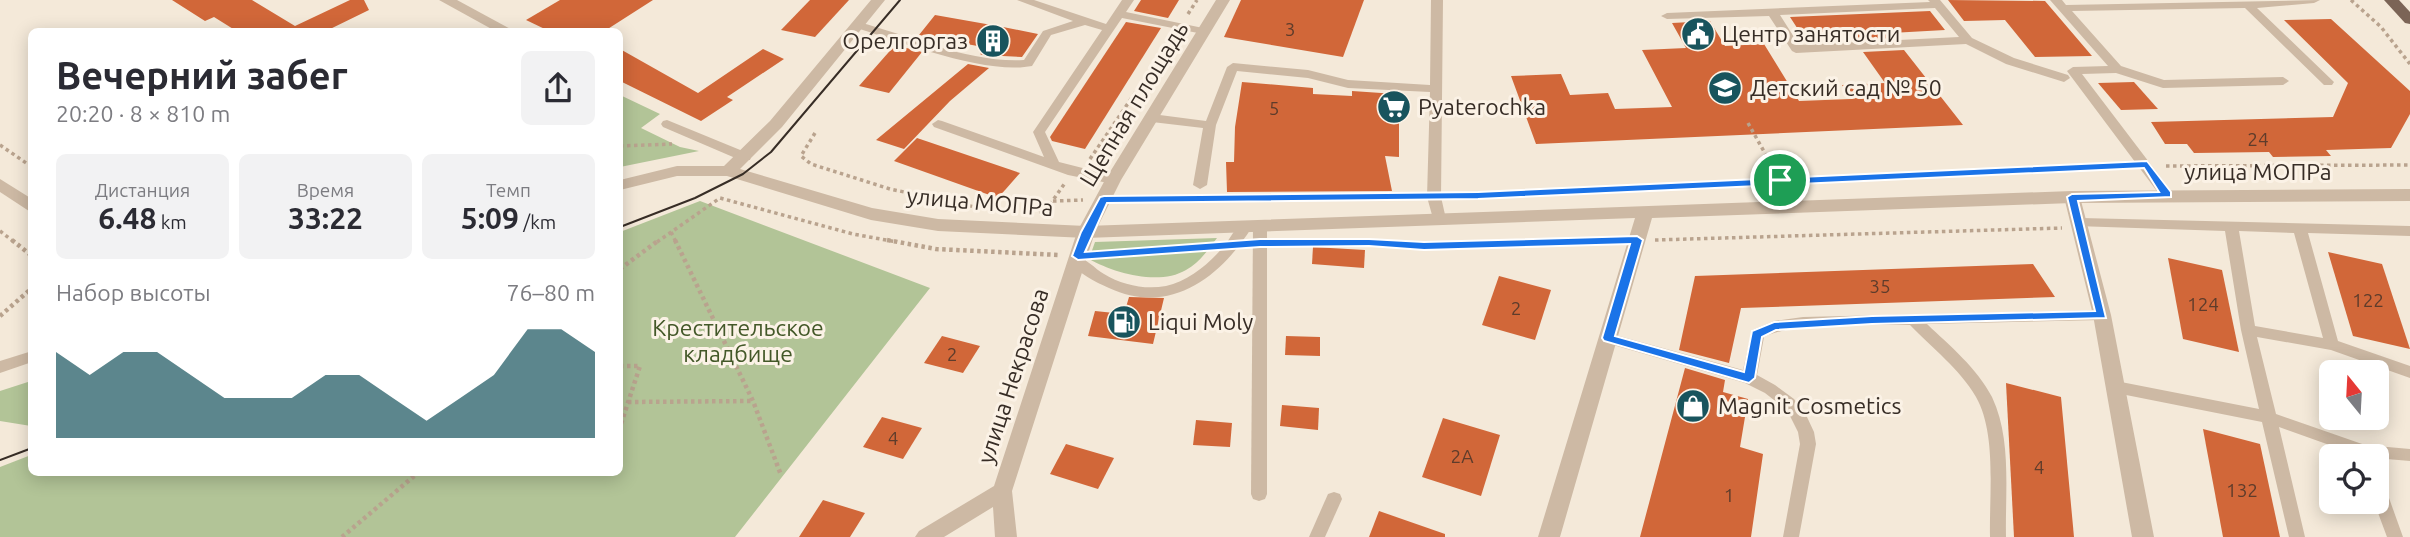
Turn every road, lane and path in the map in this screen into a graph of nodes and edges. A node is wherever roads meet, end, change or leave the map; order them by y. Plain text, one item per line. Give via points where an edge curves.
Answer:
1 (446, 0) edge
2 (878, 0) edge
3 (1023, 0) edge
4 (1128, 0) edge
5 (1197, 0) edge
6 (1223, 0) edge
7 (1437, 0) edge
8 (2314, 0) edge
9 (2351, 0) edge
10 (2391, 0) edge
11 (1936, 2) edge
12 (2060, 4) edge
13 (2248, 5) junction
14 (1772, 12) junction
15 (1119, 14) junction
16 (1667, 16) dead end
17 (2410, 20) edge
18 (1084, 21) junction
19 (858, 25) junction
20 (1180, 26) junction
21 (501, 28) edge
22 (1109, 29) junction
23 (1203, 31) junction
24 (1968, 40) junction
25 (2410, 64) edge
26 (2118, 69) junction
27 (2064, 78) dead end
28 (2283, 81) dead end
29 (2328, 82) dead end
30 (1434, 89) junction
31 (1152, 118) junction
32 (1748, 123) dead end
33 (667, 124) dead end
34 (938, 124) dead end
35 (1210, 125) junction
36 (815, 133) dead end
37 (0, 145) edge
38 (745, 158) junction
39 (28, 164) edge
40 (1053, 164) junction
41 (2147, 164) junction
42 (2410, 165) edge
43 (728, 171) junction
44 (1077, 173) junction
45 (1113, 180) junction
46 (1780, 180) junction
47 (623, 183) edge
48 (0, 184) edge
49 (1200, 185) dead end
50 (2167, 195) junction
51 (2410, 195) edge
52 (1434, 197) junction
53 (2072, 197) junction
54 (1104, 199) junction
55 (1053, 201) junction
56 (28, 205) edge
57 (980, 209) dead end
58 (1645, 212) junction
59 (1034, 214) dead end
60 (1439, 219) junction
61 (2231, 225) junction
62 (2081, 226) junction
63 (1252, 227) junction
64 (2299, 227) junction
65 (0, 231) edge
66 (2410, 231) edge
67 (671, 232) junction
68 (1086, 232) junction
69 (1637, 240) junction
70 (1328, 243) dead end
71 (1233, 246) junction
72 (28, 253) edge
73 (1077, 259) junction
74 (623, 267) edge
75 (28, 292) edge
76 (2102, 315) junction
77 (0, 316) edge
78 (1913, 319) junction
79 (2248, 330) junction
80 (1608, 338) junction
81 (2332, 345) junction
82 (28, 357) edge
83 (623, 366) edge
84 (0, 367) edge
85 (2410, 372) edge
86 (1749, 378) junction
87 (2116, 387) junction
88 (752, 401) junction
89 (628, 402) junction
90 (2267, 417) junction
91 (623, 418) edge
92 (2339, 444) edge
93 (2389, 455) edge
94 (2410, 455) edge
95 (780, 475) dead end
96 (414, 476) edge
97 (1002, 491) junction
98 (1259, 494) dead end
99 (1334, 499) dead end
100 (2387, 514) edge
101 (342, 537) edge
102 (926, 537) edge
103 (1006, 537) edge
104 (1317, 537) edge
105 (1549, 537) edge
106 (1791, 537) edge
107 (1998, 537) edge
108 (2143, 537) edge
109 (2297, 537) edge
110 (2395, 537) edge

1 - 21 street
2 - 19 street
3 - 18 lane
4 - 15 lane
5 - 20 path
6 - 23 street, Щепная площадь
7 - 30 lane
8 - 13 lane
9 - 25 path via 2381,27
10 - 17 main road
11 - 14 lane
11 - 24 lane
12 - 13 lane
12 - 26 lane
13 - 29 lane
14 - 16 lane
14 - 24 lane via 1796,48
15 - 20 lane
15 - 22 lane
18 - 19 lane via 1047,33 1028,64 1017,66
18 - 22 lane
19 - 38 street
20 - 23 lane
20 - 44 path
22 - 40 lane via 1039,132
23 - 31 street, Щепная площадь
24 - 27 lane via 2010,61
26 - 28 lane via 2163,84
26 - 41 lane via 2073,71
30 - 35 lane via 1348,84 1308,74 1233,67
30 - 52 lane
31 - 35 lane
31 - 45 street, Щепная площадь
32 - 46 path
33 - 38 lane
34 - 40 lane
35 - 49 lane
36 - 57 path via 801,156 811,164 890,190
37 - 39 path
38 - 43 street
40 - 44 lane
41 - 42 path via 2187,168
41 - 46 path
41 - 50 lane
43 - 47 street, улица МОПРа via 677,172
43 - 68 street, улица МОПРа via 859,210 925,223
44 - 45 lane
44 - 55 path
45 - 54 street, Щепная площадь
46 - 52 path
48 - 56 street
50 - 51 street, улица МОПРа
50 - 53 street, улица МОПРа
52 - 54 path
52 - 60 lane
53 - 58 street, улица МОПРа
53 - 62 street
54 - 55 path
54 - 68 street, Щепная площадь
55 - 59 path
58 - 60 street, улица МОПРа
58 - 69 street
60 - 63 street, улица МОПРа
61 - 62 lane
61 - 64 lane
61 - 79 lane
62 - 69 path
62 - 76 street
63 - 68 street, улица МОПРа
63 - 71 lane
63 - 98 lane
64 - 66 lane
64 - 81 lane
65 - 72 path
67 - 73 path via 720,198 853,234 936,249
67 - 74 path
67 - 88 path
68 - 73 street, улица Некрасова
69 - 70 path via 1424,246
69 - 80 street
71 - 73 path
71 - 73 lane via 1208,272 1182,288 1160,293 1123,289 1098,280
73 - 97 street, улица Некрасова
75 - 77 path
76 - 78 lane
76 - 87 street
78 - 86 lane via 1774,326 1756,334
78 - 107 lane via 1975,385 1988,407 1994,434
79 - 81 lane
79 - 90 lane
80 - 86 lane
80 - 105 street
81 - 85 lane
82 - 84 lane
83 - 89 path via 640,366
86 - 106 lane via 1792,407 1807,432
87 - 90 lane
87 - 108 street
88 - 89 path
88 - 95 path
89 - 91 path
90 - 92 lane
90 - 109 lane
93 - 94 lane
96 - 101 path
97 - 102 street, улица Некрасова
97 - 103 street
99 - 104 lane
100 - 110 lane

